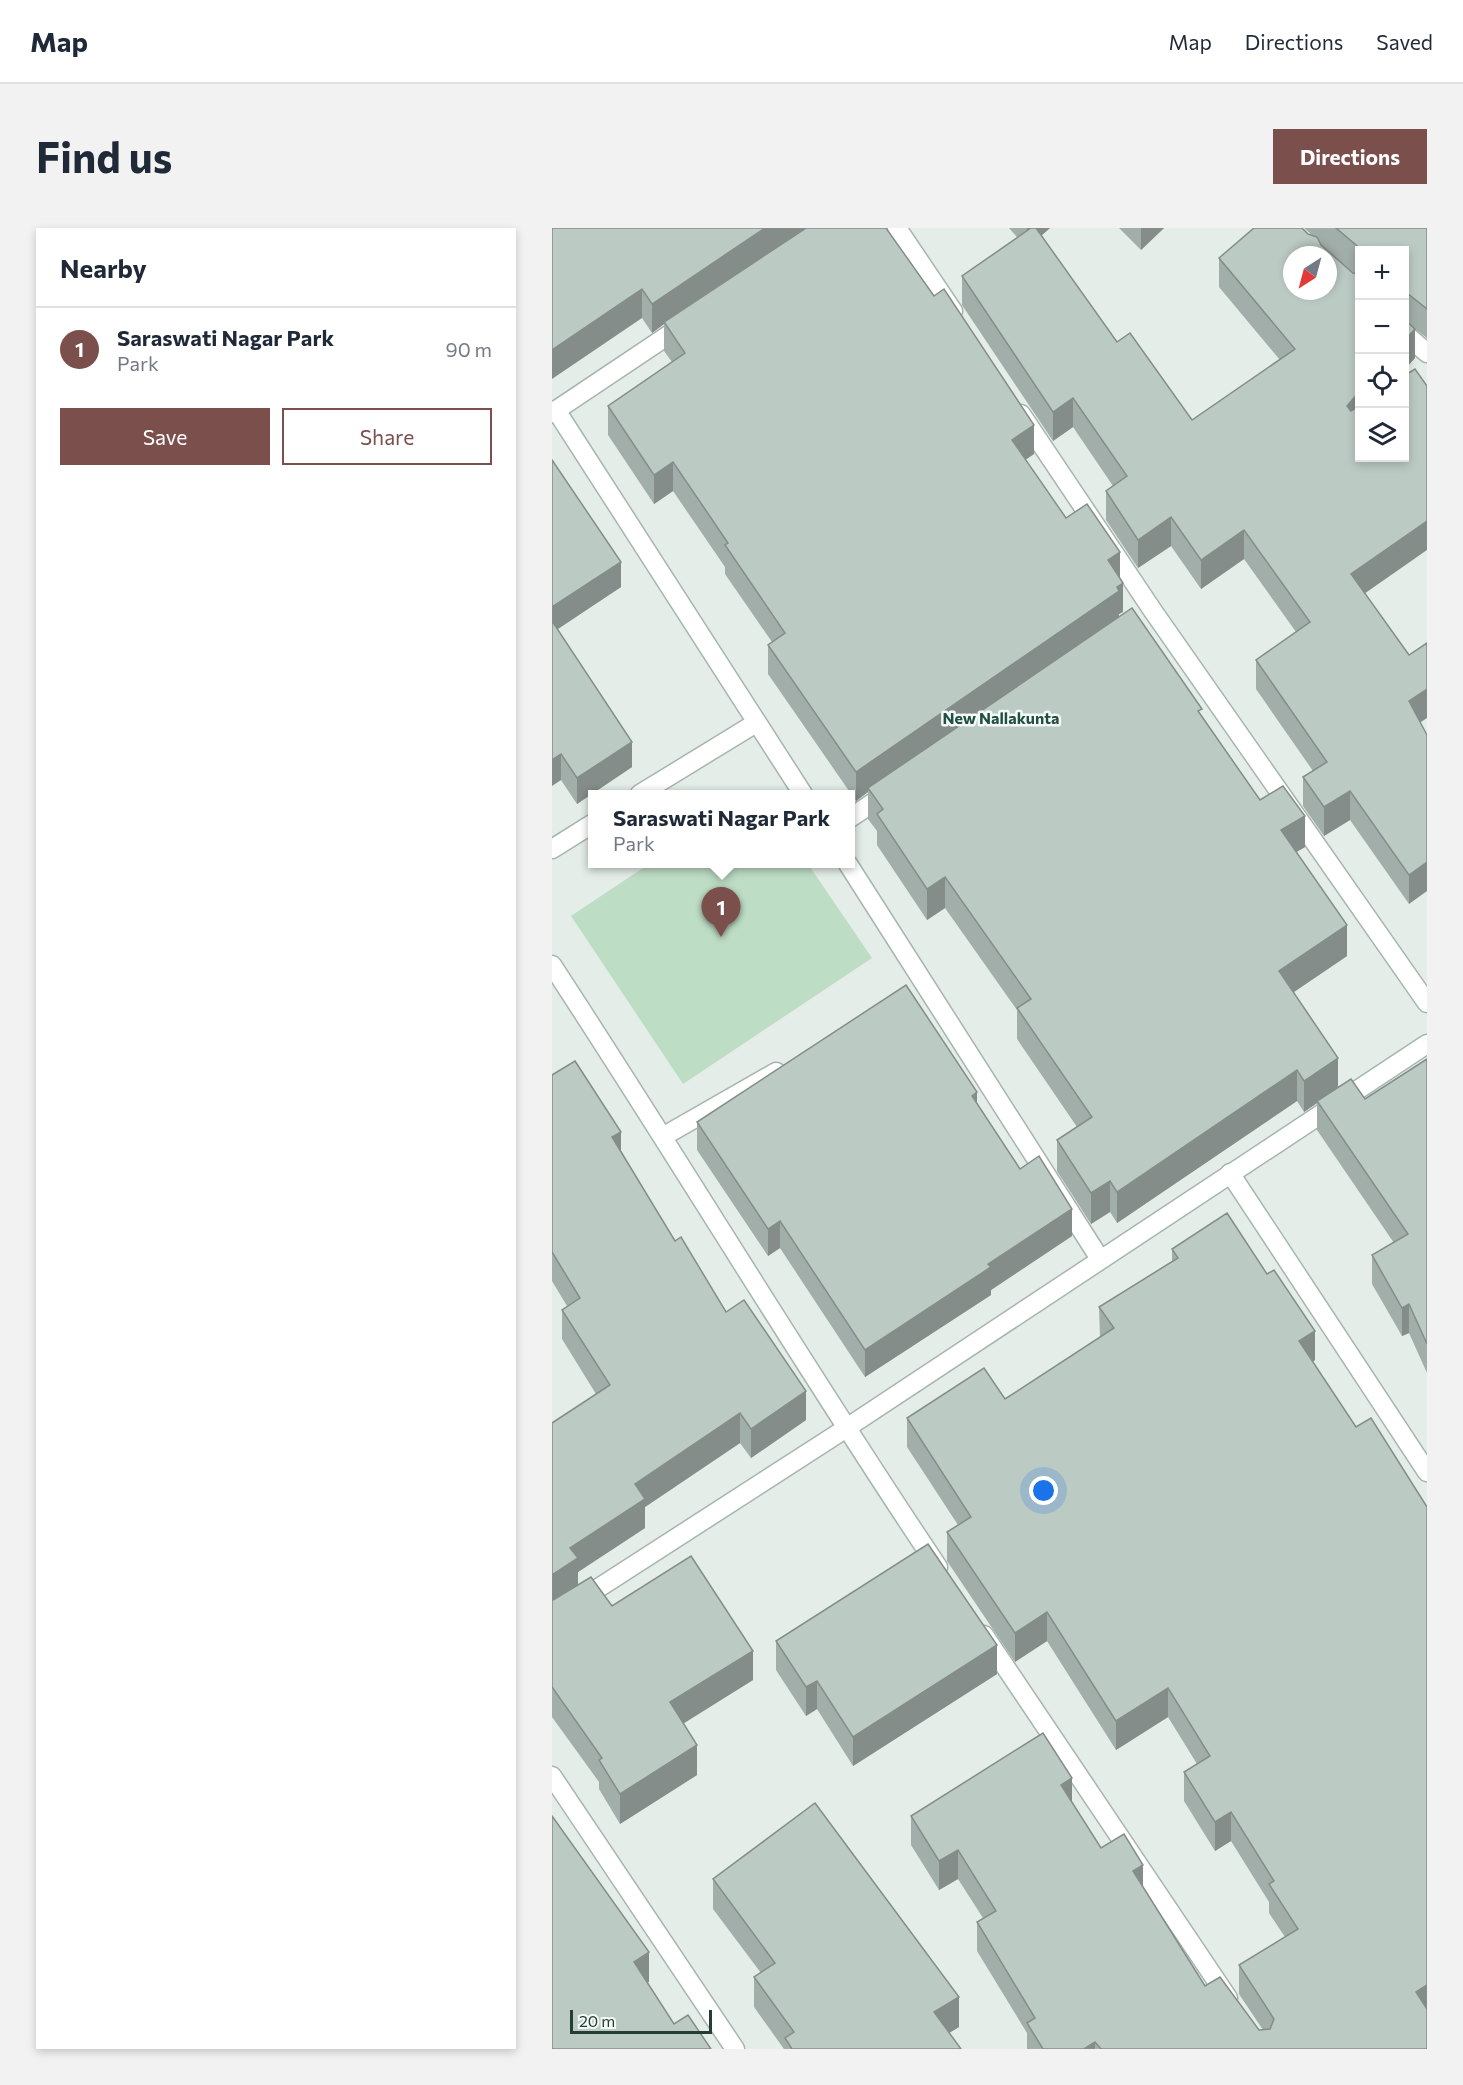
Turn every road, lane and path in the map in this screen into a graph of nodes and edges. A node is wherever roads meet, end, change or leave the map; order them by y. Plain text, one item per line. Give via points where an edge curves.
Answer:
1 (897, 228) edge
2 (702, 312) edge
3 (963, 326) edge
4 (1409, 337) edge
5 (1427, 353) edge
6 (1009, 395) edge
7 (554, 411) edge
8 (1153, 611) junction
9 (1133, 624) edge
10 (756, 723) junction
11 (899, 785) edge
12 (648, 790) edge
13 (800, 790) edge
14 (855, 815) edge
15 (588, 826) edge
16 (552, 849) edge
17 (851, 868) edge
18 (552, 965) edge
19 (926, 986) junction
20 (906, 998) edge
21 (1427, 1003) edge
22 (1427, 1044) edge
23 (795, 1061) edge
24 (664, 1136) junction
25 (1230, 1173) junction
26 (1100, 1259) junction
27 (845, 1429) junction
28 (1427, 1472) edge
29 (951, 1587) edge
30 (971, 1616) edge
31 (552, 1618) edge
32 (552, 1776) edge
33 (1236, 2010) edge
34 (735, 2049) edge

1 - 3 street
2 - 7 street
4 - 5 street
6 - 8 street
7 - 10 street
8 - 9 street
8 - 21 street
10 - 12 street
10 - 13 street
11 - 14 street
15 - 16 street
17 - 19 street
18 - 24 street
19 - 20 street
19 - 26 street
22 - 25 street
23 - 24 street
24 - 27 street
25 - 26 street
25 - 28 street
26 - 27 street
27 - 29 street
27 - 31 street
30 - 33 street
32 - 34 street

